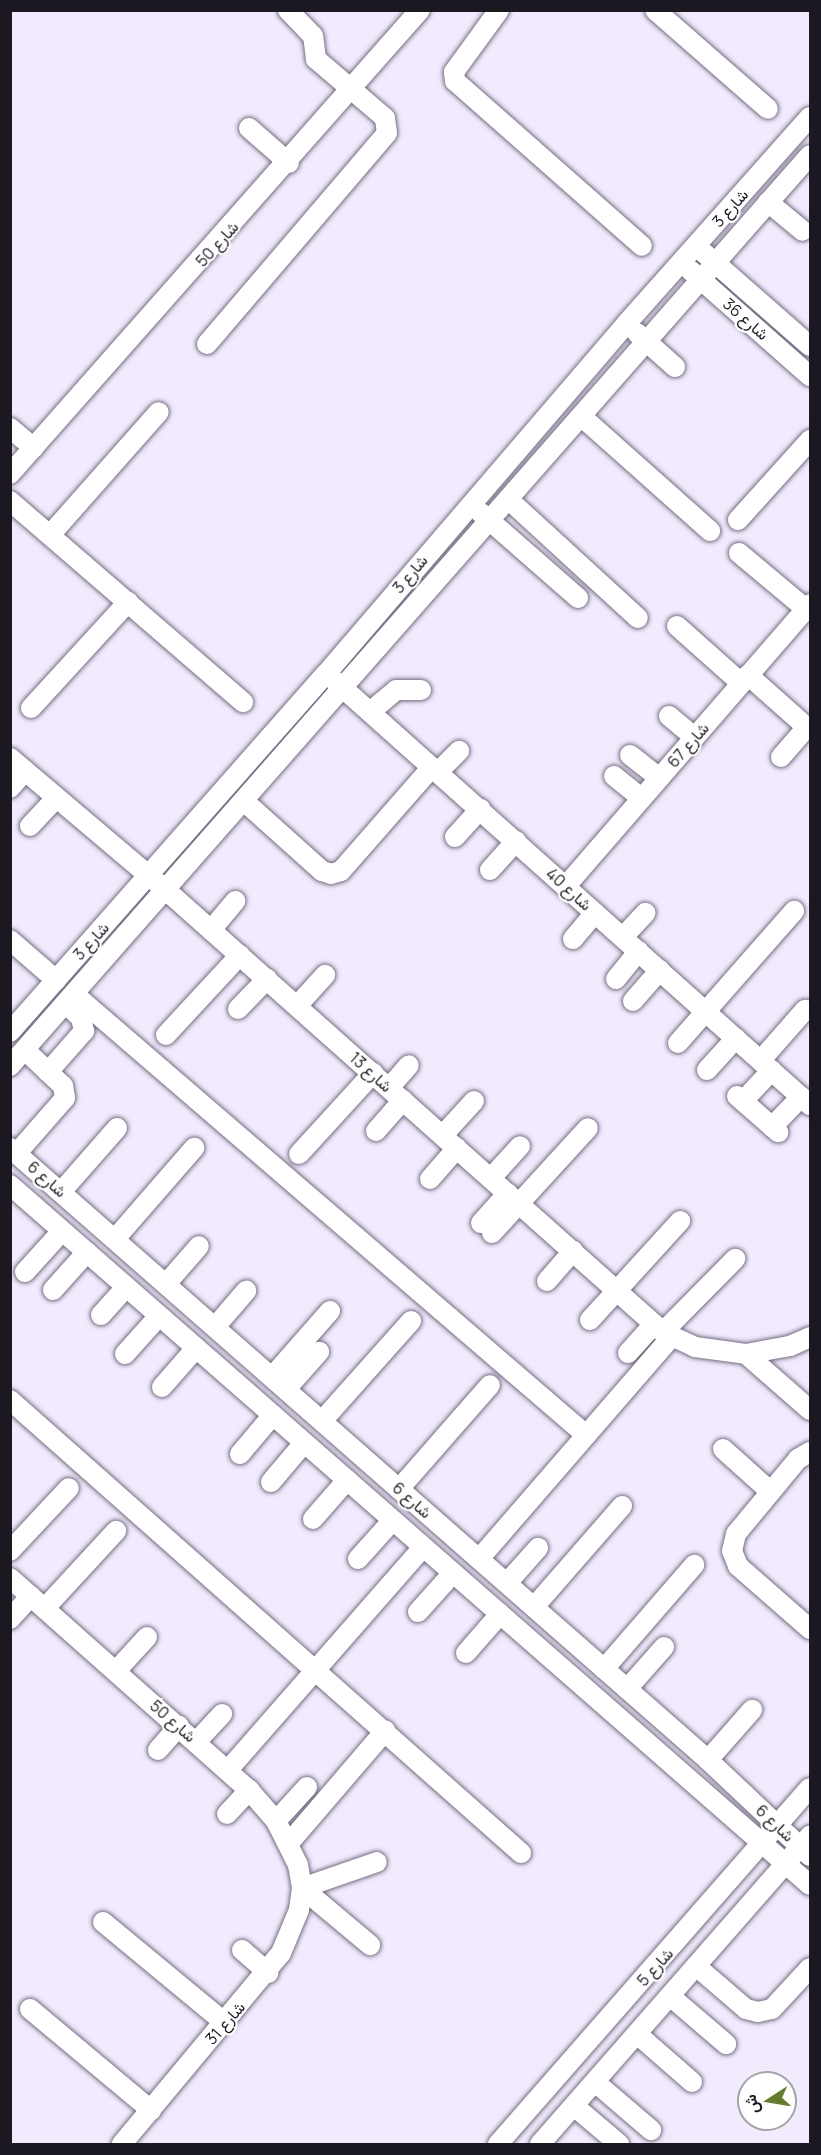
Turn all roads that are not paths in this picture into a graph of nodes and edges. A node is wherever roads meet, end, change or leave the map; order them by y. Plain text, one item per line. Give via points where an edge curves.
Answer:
1 (288, 10) edge
2 (420, 10) edge
3 (499, 10) edge
4 (655, 10) edge
5 (352, 90) junction
6 (768, 109) dead end
7 (810, 117) edge
8 (249, 128) dead end
9 (810, 154) edge
10 (289, 164) junction
11 (768, 202) junction
12 (803, 231) dead end
13 (642, 246) dead end
14 (696, 246) junction
15 (714, 262) junction
16 (681, 263) junction
17 (700, 279) junction
18 (626, 324) junction
19 (646, 341) junction
20 (207, 344) dead end
21 (810, 346) edge
22 (675, 367) dead end
23 (810, 376) edge
24 (159, 412) dead end
25 (581, 416) junction
26 (10, 428) edge
27 (810, 440) edge
28 (34, 448) junction
29 (11, 473) edge
30 (508, 499) junction
31 (10, 501) edge
32 (470, 503) junction
33 (738, 520) dead end
34 (490, 521) junction
35 (710, 531) dead end
36 (50, 535) junction
37 (739, 553) dead end
38 (578, 598) dead end
39 (128, 602) junction
40 (808, 606) edge
41 (638, 618) dead end
42 (677, 626) dead end
43 (326, 674) junction
44 (745, 679) junction
45 (344, 689) junction
46 (421, 690) dead end
47 (243, 702) dead end
48 (31, 708) dead end
49 (370, 712) junction
50 (669, 716) dead end
51 (809, 728) edge
52 (694, 737) junction
53 (459, 751) dead end
54 (630, 755) dead end
55 (781, 757) dead end
56 (10, 758) edge
57 (435, 770) junction
58 (25, 771) junction
59 (614, 776) dead end
60 (659, 778) junction
61 (10, 788) edge
62 (56, 798) junction
63 (641, 798) junction
64 (245, 802) junction
65 (480, 809) junction
66 (30, 826) dead end
67 (455, 837) dead end
68 (516, 841) junction
69 (490, 870) dead end
70 (149, 876) junction
71 (566, 886) junction
72 (167, 891) junction
73 (235, 901) dead end
74 (794, 911) dead end
75 (596, 913) junction
76 (645, 913) dead end
77 (211, 930) junction
78 (623, 937) junction
79 (573, 939) dead end
80 (10, 940) edge
81 (639, 951) junction
82 (240, 956) junction
83 (660, 970) junction
84 (325, 975) dead end
85 (267, 979) junction
86 (616, 979) dead end
87 (56, 980) junction
88 (70, 999) junction
89 (633, 1001) dead end
90 (297, 1006) junction
91 (238, 1009) dead end
92 (805, 1010) dead end
93 (706, 1011) junction
94 (10, 1032) edge
95 (166, 1035) dead end
96 (736, 1038) junction
97 (678, 1043) dead end
98 (25, 1050) junction
99 (409, 1065) dead end
100 (766, 1065) junction
101 (10, 1066) edge
102 (707, 1070) dead end
103 (48, 1072) junction
104 (373, 1073) junction
105 (396, 1094) junction
106 (474, 1101) dead end
107 (806, 1101) edge
108 (117, 1128) dead end
109 (588, 1128) dead end
110 (376, 1131) dead end
111 (449, 1141) junction
112 (520, 1146) dead end
113 (194, 1148) dead end
114 (14, 1150) edge
115 (299, 1154) dead end
116 (426, 1175) dead end
117 (491, 1178) junction
118 (61, 1192) junction
119 (14, 1195) edge
120 (513, 1198) junction
121 (680, 1221) dead end
122 (486, 1228) dead end
123 (62, 1231) junction
124 (115, 1239) junction
125 (199, 1246) dead end
126 (573, 1251) junction
127 (87, 1252) junction
128 (735, 1259) dead end
129 (26, 1272) dead end
130 (547, 1281) dead end
131 (166, 1284) junction
132 (126, 1287) junction
133 (53, 1290) dead end
134 (616, 1290) junction
135 (246, 1291) dead end
136 (330, 1311) dead end
137 (101, 1315) dead end
138 (159, 1316) junction
139 (590, 1320) dead end
140 (411, 1321) dead end
141 (215, 1327) junction
142 (663, 1331) junction
143 (810, 1337) edge
144 (196, 1348) junction
145 (319, 1352) dead end
146 (628, 1353) dead end
147 (125, 1354) dead end
148 (746, 1354) junction
149 (279, 1383) junction
150 (490, 1385) dead end
151 (162, 1387) dead end
152 (10, 1400) edge
153 (810, 1410) edge
154 (273, 1415) junction
155 (322, 1421) junction
156 (586, 1435) junction
157 (304, 1443) junction
158 (723, 1449) dead end
159 (810, 1452) edge
160 (240, 1454) dead end
161 (347, 1480) junction
162 (271, 1482) dead end
163 (69, 1488) dead end
164 (399, 1489) junction
165 (771, 1492) junction
166 (622, 1506) dead end
167 (314, 1519) dead end
168 (393, 1520) junction
169 (120, 1534) dead end
170 (423, 1547) junction
171 (538, 1548) dead end
172 (10, 1551) edge
173 (358, 1559) dead end
174 (479, 1559) junction
175 (694, 1565) dead end
176 (453, 1573) junction
177 (10, 1578) edge
178 (507, 1583) junction
179 (43, 1607) junction
180 (534, 1607) junction
181 (418, 1612) dead end
182 (500, 1614) junction
183 (10, 1619) edge
184 (810, 1629) edge
185 (147, 1637) dead end
186 (664, 1647) dead end
187 (466, 1653) dead end
188 (604, 1669) junction
189 (318, 1670) junction
190 (116, 1671) junction
191 (627, 1689) junction
192 (752, 1710) dead end
193 (222, 1714) dead end
194 (178, 1726) junction
195 (385, 1731) junction
196 (197, 1741) junction
197 (158, 1750) dead end
198 (708, 1760) junction
199 (228, 1770) junction
200 (307, 1787) dead end
201 (810, 1788) edge
202 (249, 1790) junction
203 (227, 1814) dead end
204 (276, 1821) junction
205 (779, 1828) junction
206 (289, 1843) junction
207 (764, 1845) junction
208 (807, 1846) edge
209 (521, 1853) dead end
210 (377, 1862) dead end
211 (786, 1864) junction
212 (810, 1885) edge
213 (302, 1888) junction
214 (103, 1922) dead end
215 (370, 1945) dead end
216 (242, 1950) dead end
217 (696, 1966) junction
218 (810, 1968) edge
219 (268, 1973) junction
220 (670, 1996) junction
221 (30, 2009) dead end
222 (225, 2023) junction
223 (637, 2034) junction
224 (726, 2044) dead end
225 (595, 2082) junction
226 (692, 2082) dead end
227 (574, 2106) junction
228 (151, 2110) junction
229 (651, 2130) dead end
230 (542, 2144) edge
231 (122, 2145) edge
232 (498, 2145) edge
233 (619, 2145) edge

1 - 5 street via 313,36 316,59
2 - 5 street, شارع 50
3 - 13 street via 454,72 455,81
4 - 6 street
5 - 10 street, شارع 50
5 - 20 street via 386,118 384,139
7 - 14 street, شارع 3
8 - 10 street
9 - 11 street, شارع 3
10 - 28 street, شارع 50
11 - 12 street
11 - 15 street, شارع 3
14 - 15 street, شارع 36
14 - 16 street, شارع 3
15 - 17 street, شارع 3
15 - 21 street, شارع 36
16 - 17 street, شارع 36
16 - 18 street, شارع 3
17 - 19 street, شارع 3
17 - 23 street, شارع 36
18 - 19 street
18 - 32 street, شارع 3
19 - 22 street
19 - 25 street, شارع 3
24 - 36 street
25 - 30 street, شارع 3
25 - 35 street
26 - 28 street
27 - 33 street
28 - 29 street, شارع 50
30 - 34 street, شارع 3
30 - 41 street
31 - 36 street
32 - 34 street
32 - 43 street, شارع 3
34 - 38 street
34 - 45 street, شارع 3
36 - 39 street
37 - 40 street
39 - 47 street
39 - 48 street
40 - 44 street, شارع 67
42 - 44 street
43 - 45 street, شارع 40
43 - 70 street, شارع 3
44 - 51 street
44 - 52 street, شارع 67
45 - 49 street, شارع 40
45 - 64 street, شارع 3
46 - 49 street via 396,690
49 - 57 street, شارع 40
50 - 52 street
51 - 55 street
52 - 60 street, شارع 67
53 - 57 street
54 - 60 street
56 - 58 street, شارع 13
57 - 64 street via 341,871 332,874 322,871
57 - 65 street, شارع 40
58 - 61 street
58 - 62 street, شارع 13
59 - 63 street
60 - 63 street, شارع 67
62 - 66 street
62 - 70 street, شارع 13
63 - 71 street, شارع 67
64 - 72 street, شارع 3
65 - 67 street
65 - 68 street, شارع 40
68 - 69 street
68 - 71 street, شارع 40
70 - 72 street, شارع 13
70 - 87 street, شارع 3
71 - 75 street, شارع 40
72 - 77 street, شارع 13
72 - 88 street, شارع 3
73 - 77 street
74 - 93 street
75 - 78 street, شارع 40
75 - 79 street
76 - 78 street
77 - 82 street, شارع 13
78 - 81 street, شارع 40
80 - 87 street
81 - 83 street, شارع 40
81 - 86 street
82 - 85 street, شارع 13
82 - 95 street
83 - 89 street
83 - 93 street, شارع 40
84 - 90 street
85 - 90 street, شارع 13
85 - 91 street
87 - 94 street, شارع 3
88 - 98 street, شارع 3
88 - 103 street via 84,1031
88 - 156 street
90 - 104 street, شارع 13
92 - 100 street
93 - 96 street, شارع 40
93 - 97 street
96 - 100 street, شارع 40
96 - 102 street
98 - 101 street, شارع 3
98 - 103 street
99 - 105 street
100 - 107 street, شارع 40
100 - 107 street via 740,1098 775,1130
103 - 114 street via 63,1086 63,1104
104 - 105 street, شارع 13
104 - 115 street
105 - 110 street
105 - 111 street, شارع 13
106 - 111 street
108 - 118 street
109 - 120 street
111 - 116 street
111 - 117 street, شارع 13
112 - 117 street
113 - 124 street
114 - 118 street, شارع 6
117 - 120 street, شارع 13
118 - 124 street, شارع 6
119 - 123 street, شارع 6
120 - 122 street
120 - 126 street, شارع 13
121 - 134 street
123 - 127 street, شارع 6
123 - 129 street
124 - 131 street, شارع 6
125 - 131 street
126 - 130 street
126 - 134 street, شارع 13
127 - 132 street, شارع 6
127 - 133 street
128 - 142 street
131 - 141 street, شارع 6
132 - 137 street
132 - 138 street, شارع 6
134 - 139 street
134 - 142 street, شارع 13
135 - 141 street
136 - 149 street
138 - 144 street, شارع 6
138 - 147 street
140 - 155 street
141 - 149 street, شارع 6
142 - 146 street
142 - 148 street, شارع 13 via 703,1349
142 - 156 street
143 - 148 street, شارع 13 via 790,1346
144 - 151 street
144 - 154 street, شارع 6
145 - 149 street
148 - 153 street
149 - 155 street, شارع 6
150 - 164 street
152 - 189 street
154 - 157 street, شارع 6
154 - 160 street
155 - 164 street, شارع 6
156 - 174 street
157 - 161 street, شارع 6
157 - 162 street
158 - 165 street
159 - 165 street via 798,1459
161 - 167 street
161 - 168 street, شارع 6
163 - 172 street
164 - 174 street, شارع 6
165 - 184 street via 736,1534 734,1559
166 - 180 street
168 - 170 street, شارع 6
168 - 173 street
169 - 179 street
170 - 176 street, شارع 6
170 - 189 street
171 - 178 street
174 - 178 street, شارع 6
175 - 188 street
176 - 181 street
176 - 182 street, شارع 6
177 - 179 street, شارع 50
178 - 180 street, شارع 6
179 - 183 street
179 - 190 street, شارع 50
180 - 188 street, شارع 6
182 - 187 street
182 - 207 street, شارع 6
185 - 190 street
186 - 191 street
188 - 191 street, شارع 6
189 - 195 street
189 - 199 street
190 - 194 street, شارع 50
191 - 198 street, شارع 6
192 - 198 street
193 - 196 street
194 - 196 street, شارع 50
194 - 197 street
195 - 206 street
195 - 209 street
196 - 199 street, شارع 50
198 - 205 street, شارع 6
199 - 202 street, شارع 50
200 - 204 street
201 - 205 street, شارع 5
202 - 203 street
202 - 204 street, شارع 50
204 - 206 street, شارع 50
205 - 207 street, شارع 5
205 - 208 street, شارع 6
206 - 213 street, شارع 50
207 - 211 street, شارع 6
207 - 232 street, شارع 5
208 - 211 street, شارع 5
210 - 213 street
211 - 212 street, شارع 6
211 - 217 street, شارع 5
213 - 215 street
213 - 219 street, شارع 31 via 292,1932
214 - 222 street
216 - 219 street
217 - 218 street via 746,2009 759,2012 777,2004
217 - 220 street, شارع 5
219 - 222 street, شارع 31
220 - 223 street, شارع 5
220 - 224 street
221 - 228 street
222 - 228 street, شارع 31
223 - 225 street, شارع 5
223 - 226 street
225 - 227 street, شارع 5
225 - 229 street
227 - 230 street, شارع 5
227 - 233 street
228 - 231 street, شارع 31

